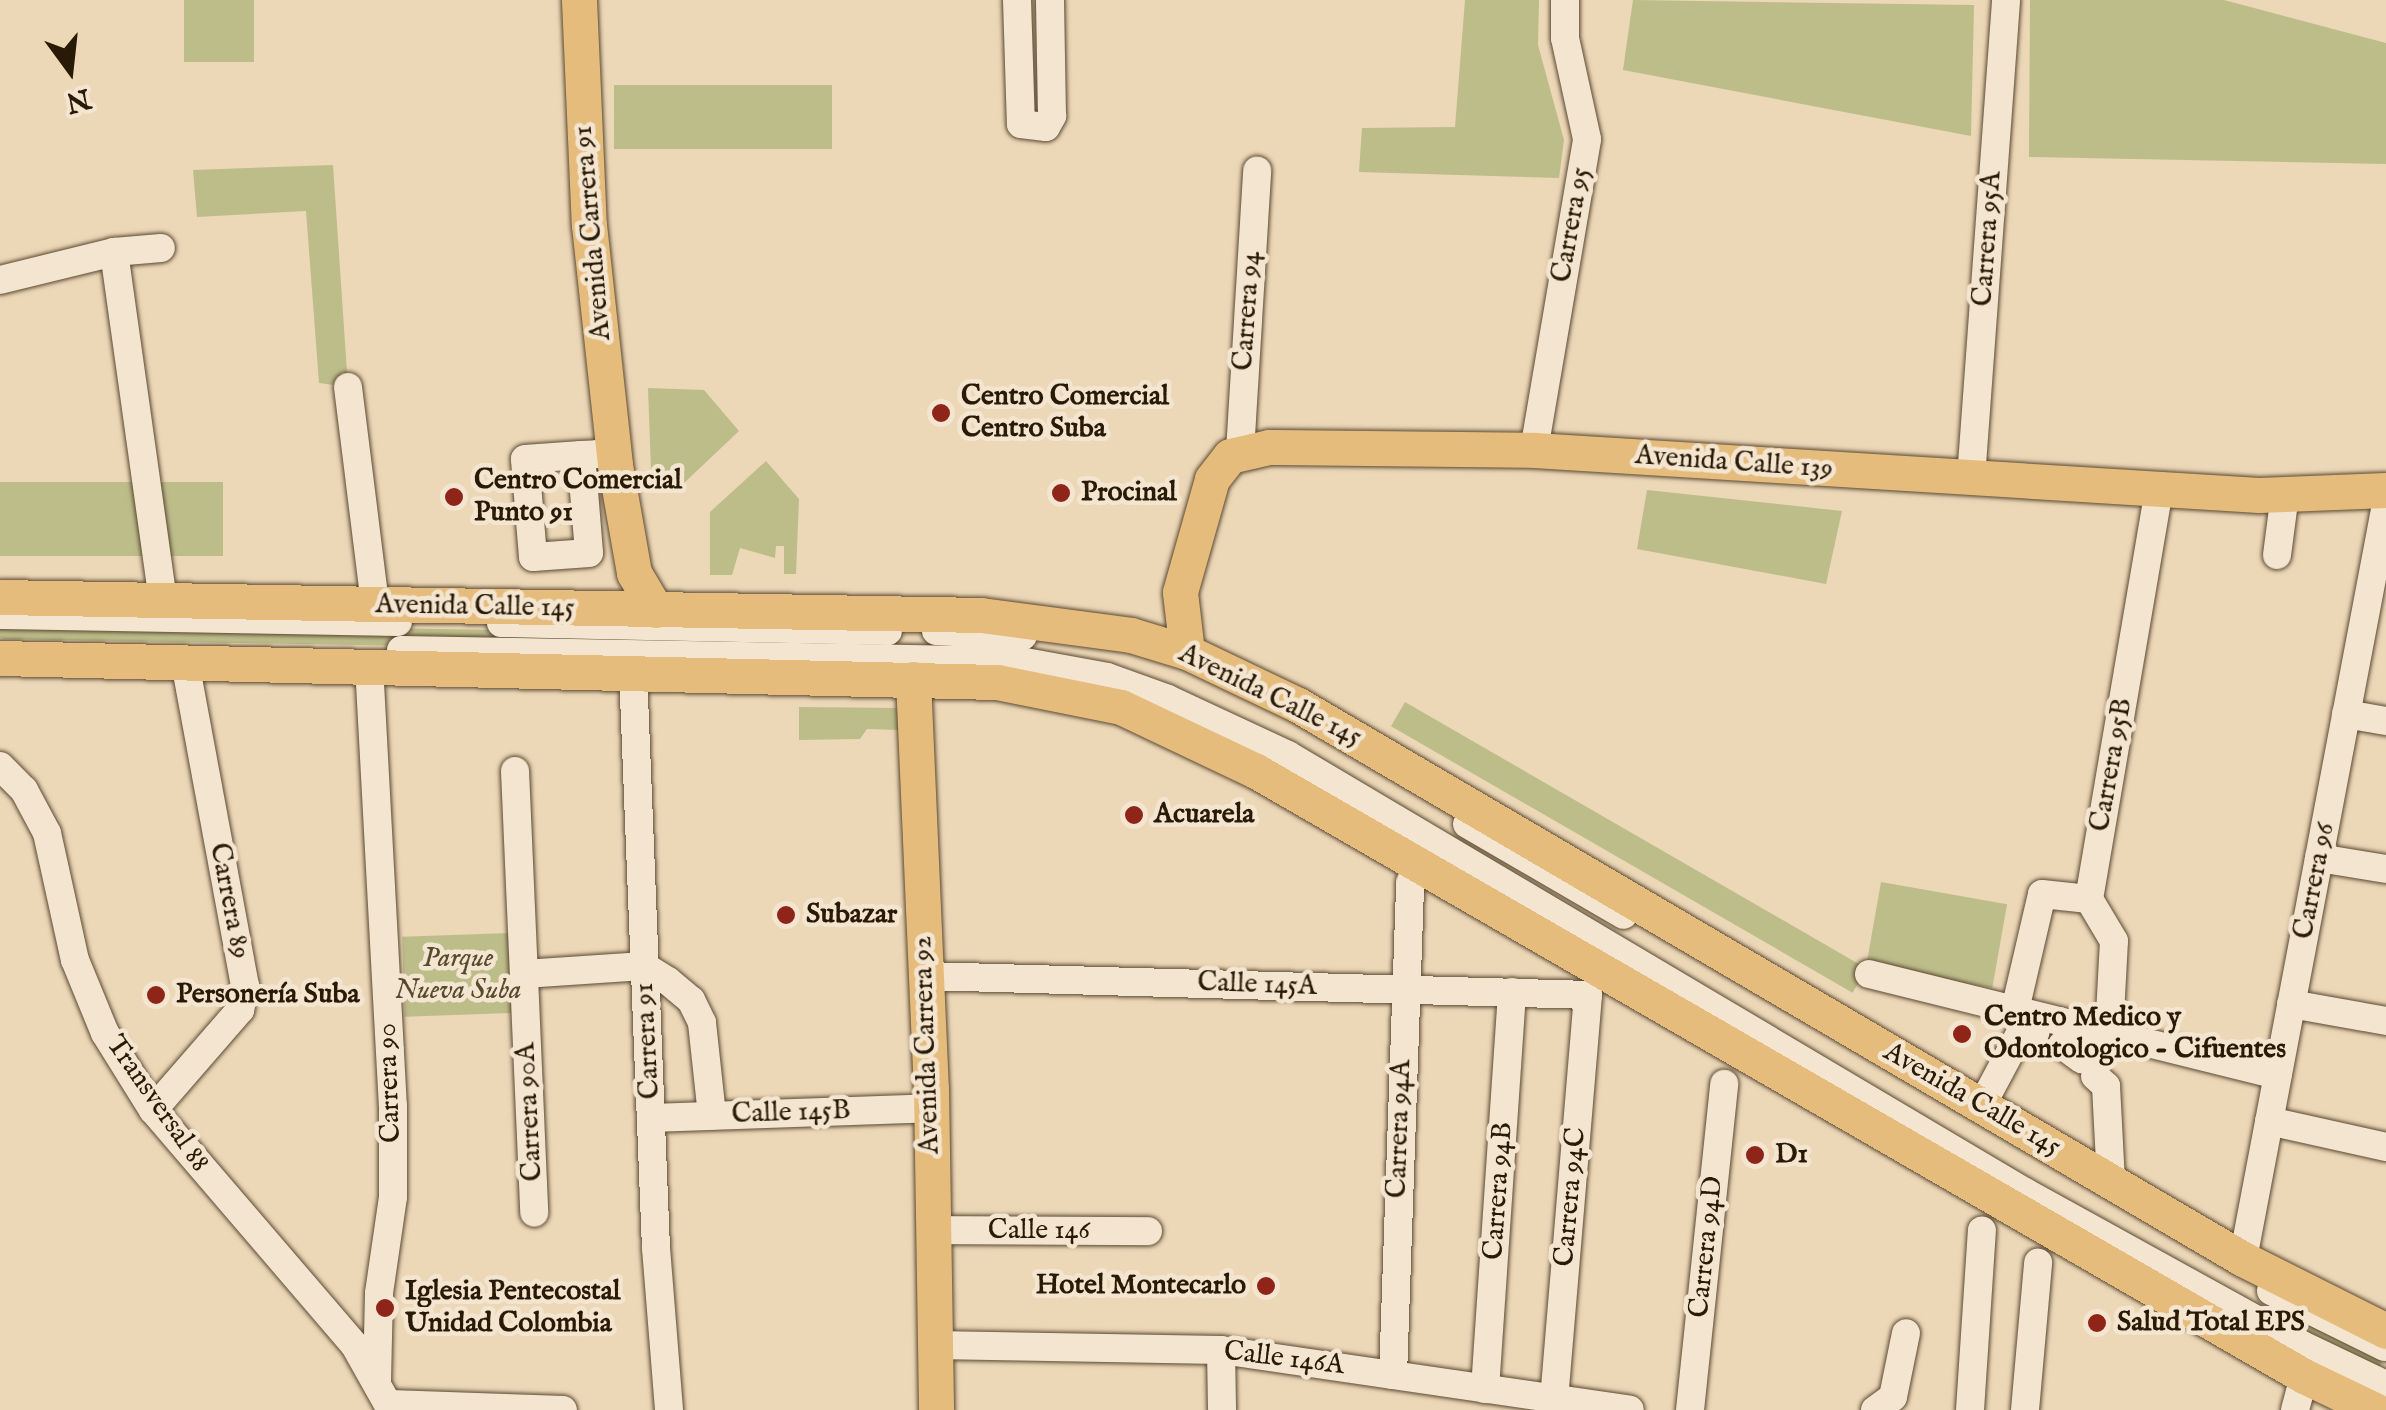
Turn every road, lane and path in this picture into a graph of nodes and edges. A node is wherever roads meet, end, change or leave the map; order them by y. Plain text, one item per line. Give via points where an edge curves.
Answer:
1 (579, 0) edge
2 (1017, 0) edge
3 (1050, 0) edge
4 (1565, 0) edge
5 (2006, 0) edge
6 (1257, 171) dead end
7 (161, 248) dead end
8 (114, 252) junction
9 (0, 280) edge
10 (348, 388) dead end
11 (1534, 450) junction
12 (1240, 452) junction
13 (603, 457) junction
14 (1971, 478) junction
15 (2386, 490) edge
16 (2159, 491) junction
17 (2285, 494) junction
18 (2386, 504) edge
19 (2277, 555) dead end
20 (1180, 592) junction
21 (0, 596) edge
22 (163, 602) junction
23 (375, 606) junction
24 (584, 609) junction
25 (656, 610) junction
26 (0, 615) edge
27 (1131, 635) junction
28 (1187, 652) junction
29 (4, 653) edge
30 (184, 663) junction
31 (369, 665) junction
32 (633, 672) junction
33 (913, 679) junction
34 (2346, 714) junction
35 (2386, 721) edge
36 (0, 766) edge
37 (515, 772) dead end
38 (2319, 858) junction
39 (2386, 869) edge
40 (1410, 882) dead end
41 (2089, 900) junction
42 (644, 966) junction
43 (524, 974) junction
44 (1869, 974) dead end
45 (926, 976) junction
46 (1404, 989) junction
47 (1512, 992) junction
48 (1588, 995) joint
49 (2292, 1004) junction
50 (2016, 1010) junction
51 (2386, 1021) edge
52 (2109, 1033) junction
53 (2278, 1074) junction
54 (1724, 1084) dead end
55 (1982, 1105) junction
56 (932, 1108) junction
57 (154, 1110) junction
58 (712, 1116) junction
59 (651, 1118) junction
60 (2269, 1121) junction
61 (2386, 1148) edge
62 (2111, 1181) junction
63 (534, 1213) dead end
64 (931, 1230) junction
65 (1982, 1230) dead end
66 (1148, 1231) dead end
67 (2243, 1259) junction
68 (2038, 1263) dead end
69 (2386, 1331) edge
70 (1906, 1333) dead end
71 (934, 1346) junction
72 (2386, 1347) edge
73 (1221, 1350) junction
74 (1393, 1376) junction
75 (2386, 1385) edge
76 (1485, 1389) junction
77 (2299, 1393) edge
78 (386, 1399) edge
79 (1542, 1402) edge
80 (563, 1410) edge
81 (669, 1410) edge
82 (936, 1410) edge
83 (1222, 1410) edge
84 (1630, 1410) edge
85 (1690, 1410) edge
86 (1875, 1410) edge
87 (1970, 1410) edge
88 (2025, 1410) edge
89 (2376, 1410) edge

1 - 13 main road, Avenida Carrera 91
2 - 3 street via 1025,128 1052,122
4 - 11 street, Carrera 95 via 1565,38 1587,139
5 - 14 street, Carrera 95A
6 - 12 street, Carrera 94
7 - 8 street
8 - 9 street
8 - 22 street
10 - 23 street
11 - 12 main road, Avenida Calle 139 via 1309,444
11 - 14 main road, Avenida Calle 139
12 - 20 main road via 1212,479
13 - 24 main road, Avenida Carrera 91 via 611,571 606,588
13 - 25 main road, Avenida Carrera 91 via 634,573
14 - 16 main road, Avenida Calle 139
15 - 17 main road, Avenida Calle 139
16 - 17 main road, Avenida Calle 139
16 - 41 street, Carrera 95B
17 - 19 street
18 - 34 street, Carrera 96
20 - 27 main road
20 - 28 main road via 1178,619
21 - 22 main road, Avenida Calle 145
22 - 23 main road, Avenida Calle 145
23 - 24 main road, Avenida Calle 145
24 - 25 main road, Avenida Calle 145
25 - 27 main road, Avenida Calle 145 via 981,615
26 - 72 street via 960,632 1134,653 1298,721 2156,1227 2334,1326
27 - 28 main road, Avenida Calle 145
28 - 55 main road, Avenida Calle 145 via 1298,704
29 - 30 main road
29 - 75 street via 1020,661 1107,677 1288,755 2025,1192
30 - 31 main road
30 - 57 street, Carrera 89 via 246,986 240,1010
31 - 32 main road
31 - 78 street, Carrera 90 via 393,1106 393,1197 379,1293
32 - 33 main road
32 - 42 street, Carrera 91
33 - 45 main road, Avenida Carrera 92
33 - 77 main road via 1036,687 1174,728 1638,989
34 - 35 street
34 - 38 street, Carrera 96
36 - 57 street, Transversal 88 via 42,822 90,1004
37 - 43 street, Carrera 90A
38 - 39 street
38 - 49 street, Carrera 96
40 - 46 street, Carrera 94A
41 - 50 street via 2042,894
41 - 52 street via 2114,941
42 - 43 street
42 - 58 street via 696,1010
42 - 59 street, Carrera 91
43 - 63 street, Carrera 90A
44 - 50 street
45 - 46 street, Calle 145A
45 - 56 main road, Avenida Carrera 92
46 - 47 street, Calle 145A
46 - 74 street, Carrera 94A
47 - 48 street, Calle 145A
47 - 76 street, Carrera 94B
48 - 79 street, Carrera 94C
49 - 51 street
49 - 53 street, Carrera 96
50 - 52 street
52 - 53 street
53 - 60 street, Carrera 96
54 - 85 street, Carrera 94D
55 - 62 main road, Avenida Calle 145
55 - 62 street via 2024,1026 2106,1086
56 - 58 street, Calle 145B
56 - 64 main road, Avenida Carrera 92
57 - 78 street, Transversal 88 via 328,1313
58 - 59 street, Calle 145B
59 - 81 street, Carrera 91
60 - 61 street
60 - 67 street, Carrera 96
62 - 67 main road, Avenida Calle 145
64 - 66 street, Calle 146
64 - 71 main road, Avenida Carrera 92
65 - 87 street
67 - 69 main road, Avenida Calle 145
68 - 88 street
70 - 86 street via 1893,1397
71 - 73 street, Calle 146A
71 - 82 main road, Avenida Carrera 92
73 - 74 street, Calle 146A
73 - 83 street
74 - 76 street, Calle 146A
76 - 79 street, Calle 146A
77 - 89 main road
78 - 80 street
79 - 84 street, Calle 146A

